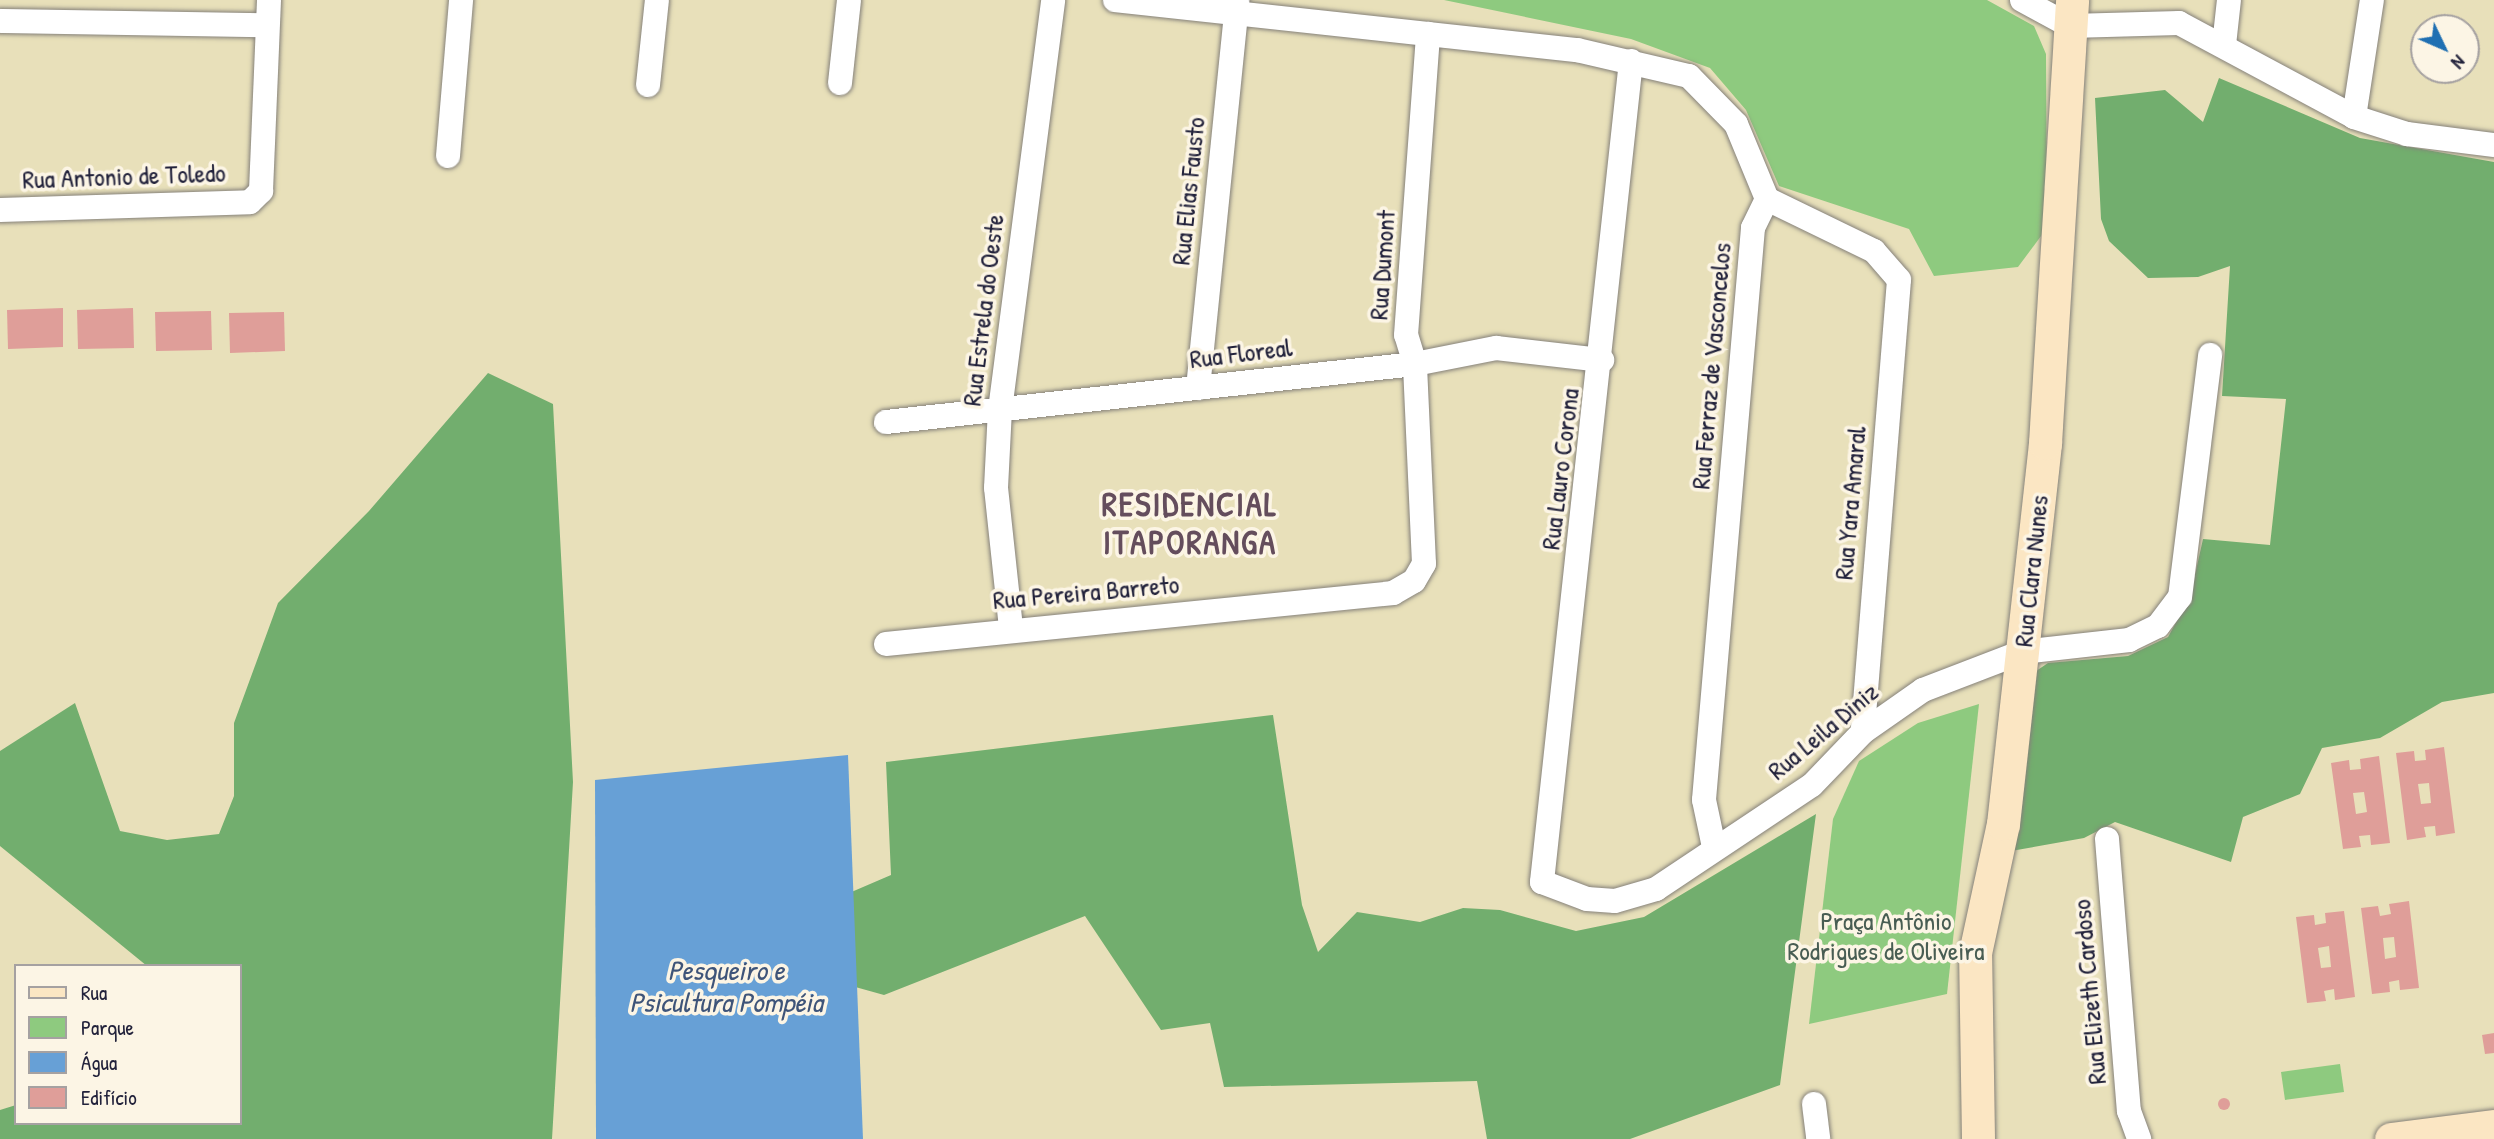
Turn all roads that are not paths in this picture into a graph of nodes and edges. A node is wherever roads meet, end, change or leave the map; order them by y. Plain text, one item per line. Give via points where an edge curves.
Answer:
1 (269, 0) edge
2 (461, 0) edge
3 (657, 0) edge
4 (849, 0) edge
5 (1053, 0) edge
6 (1115, 0) edge
7 (2022, 0) edge
8 (2229, 0) edge
9 (2372, 0) edge
10 (1236, 8) edge
11 (2071, 13) edge
12 (0, 22) edge
13 (267, 25) junction
14 (1428, 34) junction
15 (2224, 45) junction
16 (1630, 61) junction
17 (840, 83) dead end
18 (648, 85) dead end
19 (2354, 117) junction
20 (2494, 145) edge
21 (448, 156) dead end
22 (1767, 200) junction
23 (0, 210) edge
24 (2210, 355) dead end
25 (1602, 360) junction
26 (1415, 364) junction
27 (1198, 388) junction
28 (1000, 410) junction
29 (886, 422) dead end
30 (1414, 581) joint
31 (1011, 628) junction
32 (886, 644) dead end
33 (2022, 652) junction
34 (1863, 732) junction
35 (2107, 839) dead end
36 (1714, 847) junction
37 (1542, 882) joint
38 (1814, 1104) dead end
39 (2494, 1126) edge
40 (1818, 1139) edge
41 (1978, 1139) edge
42 (2139, 1139) edge
43 (2391, 1139) edge

1 - 13 street
2 - 21 street
3 - 18 street
4 - 17 street
5 - 28 street, Rua Estrela do Oeste
6 - 10 street
7 - 11 street
8 - 15 street
9 - 19 street
10 - 14 street
10 - 27 street, Rua Elias Fausto
11 - 15 street via 2179,23
11 - 33 street, Rua Clara Nunes via 2058,279
12 - 13 street
13 - 23 street, Rua Antonio de Toledo via 261,191 250,202
14 - 16 street
14 - 26 street, Rua Dumont via 1406,335
15 - 19 street
16 - 22 street via 1705,86 1754,157
16 - 25 street, Rua Lauro Corona
19 - 20 street via 2407,134
22 - 34 street, Rua Yara Amaral via 1874,251 1899,280
22 - 36 street, Rua Ferraz de Vasconcelos via 1753,228 1704,800
24 - 33 street, Rua Leila Diniz via 2180,597 2158,626 2129,640
25 - 26 street, Rua Floreal via 1496,348
25 - 37 street, Rua Lauro Corona
26 - 27 street, Rua Floreal
26 - 30 street, Rua Dumont via 1424,564
27 - 28 street, Rua Floreal
28 - 29 street, Rua Floreal
28 - 31 street, Rua Estrela do Oeste via 996,488
30 - 31 street, Rua Pereira Barreto via 1393,593
31 - 32 street, Rua Pereira Barreto
33 - 34 street, Rua Leila Diniz via 1923,690
33 - 41 street, Rua Clara Nunes via 2003,824 1975,953
34 - 36 street, Rua Leila Diniz via 1812,785
35 - 42 street, Rua Elizeth Cardoso via 2129,1111
36 - 37 street, Rua Leila Diniz via 1657,889 1615,901 1587,899
38 - 40 street
39 - 43 street

